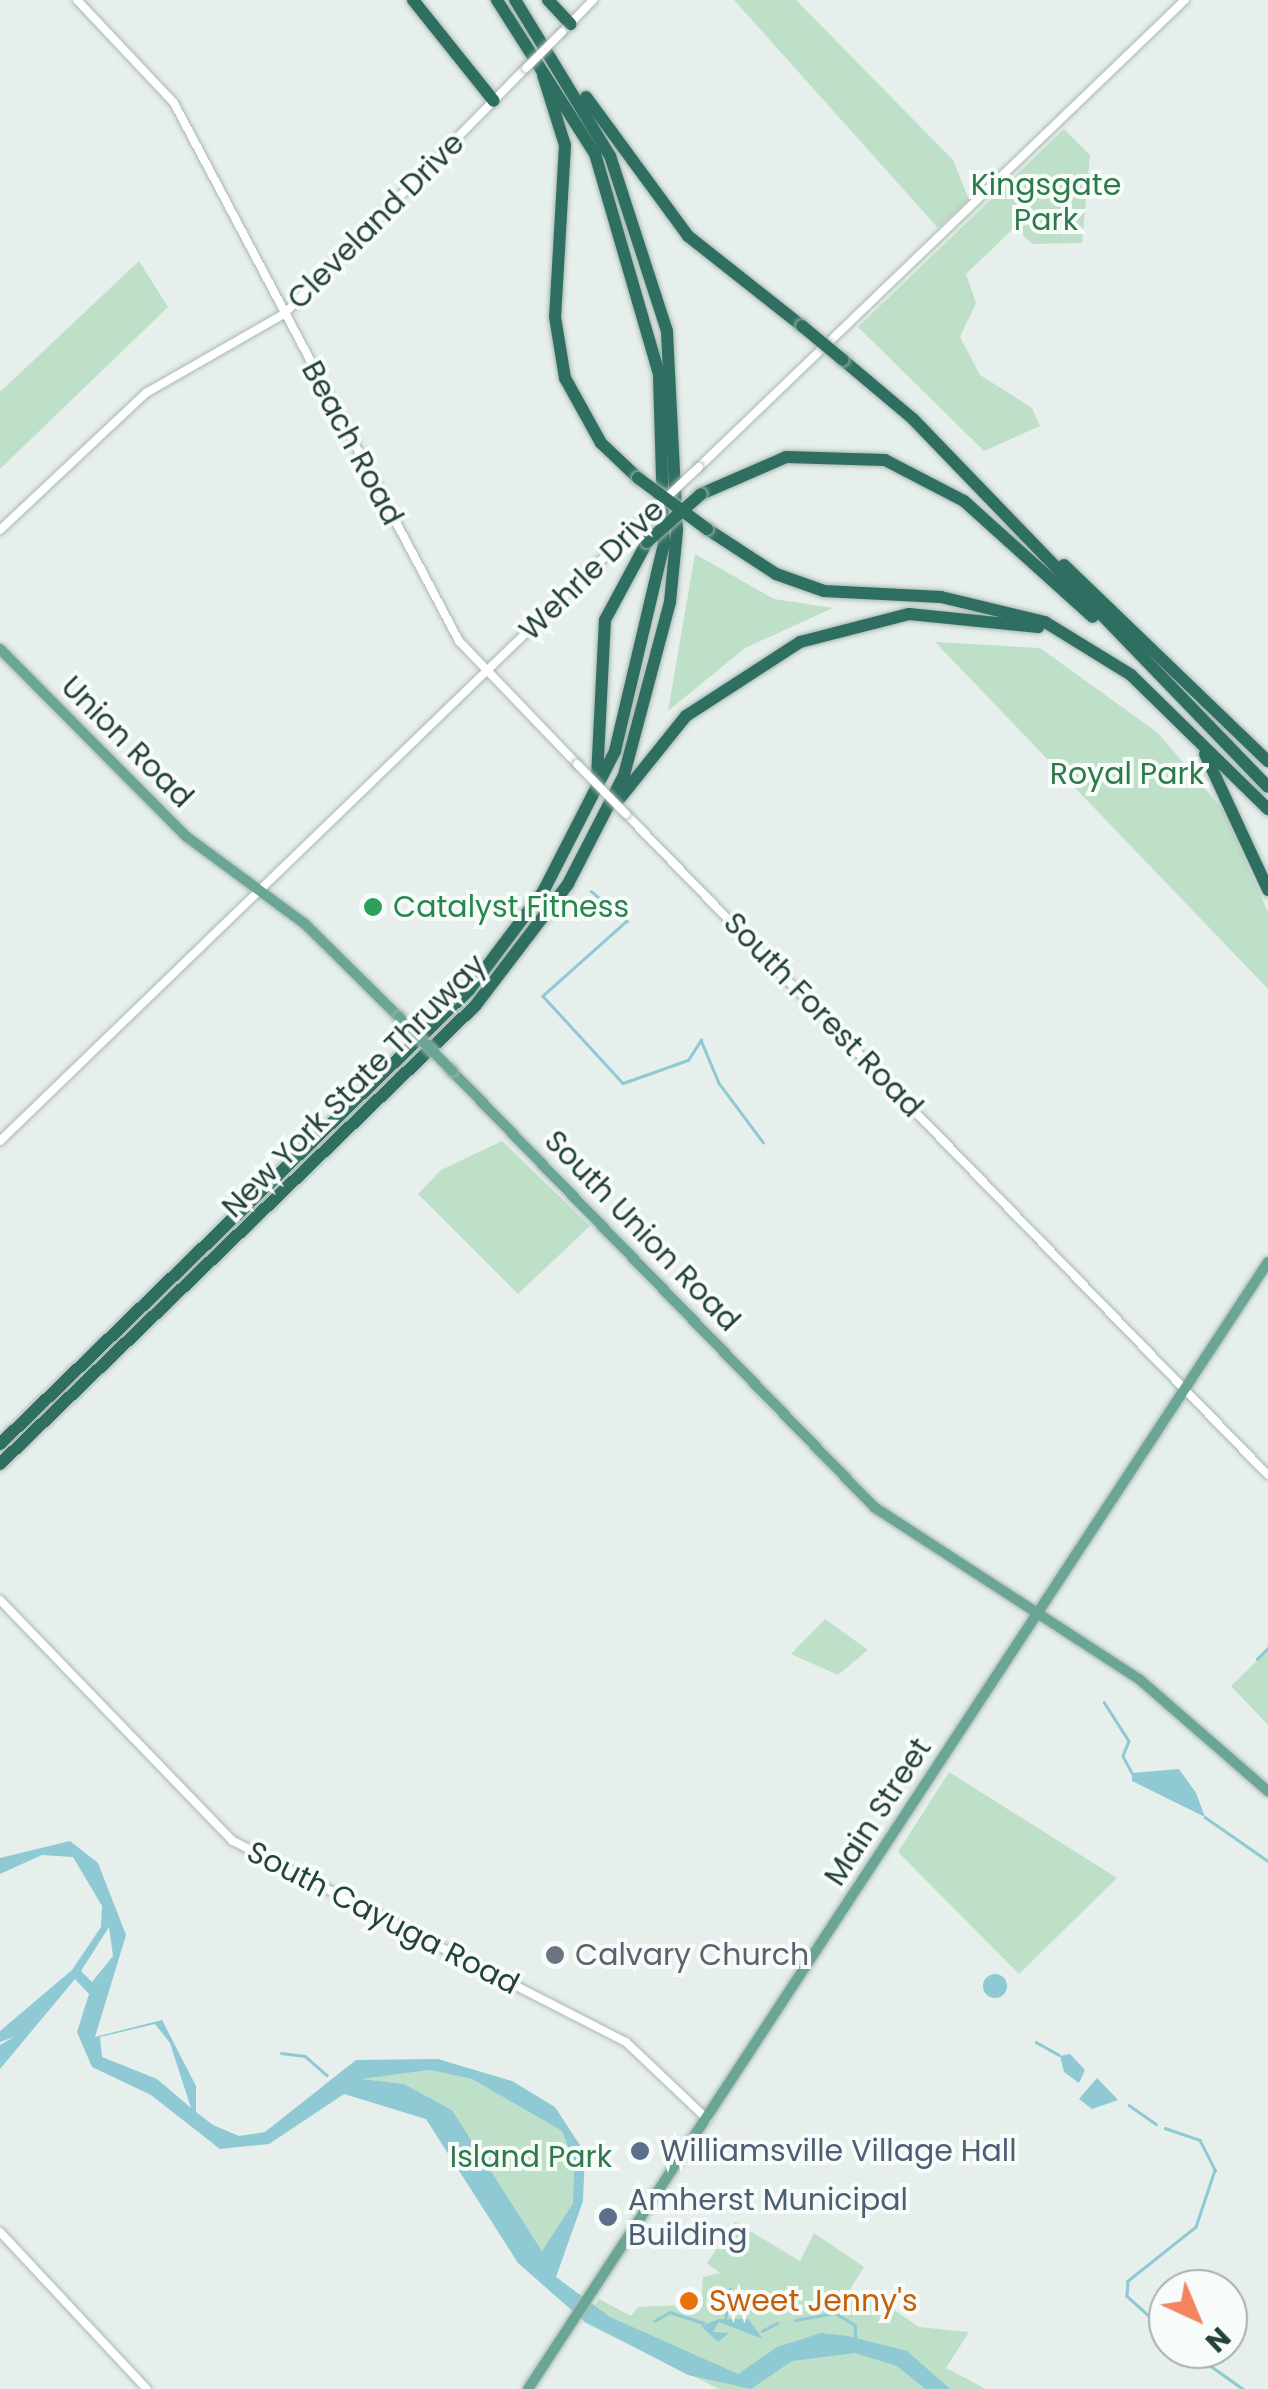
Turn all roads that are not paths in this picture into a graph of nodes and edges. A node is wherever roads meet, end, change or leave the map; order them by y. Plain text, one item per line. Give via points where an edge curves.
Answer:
1 (77, 0) edge
2 (413, 0) edge
3 (490, 0) edge
4 (498, 0) edge
5 (514, 0) edge
6 (548, 0) edge
7 (593, 0) edge
8 (1185, 0) edge
9 (566, 28) junction
10 (552, 52) junction
11 (494, 101) junction
12 (284, 314) junction
13 (997, 508) junction
14 (0, 530) edge
15 (1074, 638) junction
16 (1122, 640) junction
17 (459, 641) joint
18 (0, 648) edge
19 (486, 670) junction
20 (1192, 735) junction
21 (1268, 761) edge
22 (1268, 786) edge
23 (1268, 809) edge
24 (587, 812) junction
25 (591, 843) junction
26 (223, 866) joint
27 (258, 890) junction
28 (1268, 890) edge
29 (0, 1141) edge
30 (1268, 1262) edge
31 (1185, 1390) junction
32 (0, 1444) edge
33 (0, 1464) edge
34 (1268, 1474) edge
35 (0, 1600) edge
36 (1040, 1611) junction
37 (1268, 1792) edge
38 (707, 2118) junction
39 (0, 2232) edge
40 (146, 2389) edge
41 (528, 2389) edge

1 - 12 street, Beach Road via 171,99
2 - 11 highway
3 - 15 highway, bridge via 542,74 562,121 555,317 565,378 601,443 707,529 806,586 999,606
4 - 24 highway, New York State Thruway via 595,154 641,290 664,411 664,544 651,625
5 - 10 highway, New York State Thruway
6 - 9 highway
7 - 9 street, Cleveland Drive
8 - 19 street, Wehrle Drive, bridge
9 - 11 street, Cleveland Drive, bridge
10 - 13 highway, bridge via 688,236 843,360
10 - 25 highway, New York State Thruway via 610,156 652,263 679,455 670,602 640,728
11 - 12 street, Cleveland Drive
12 - 14 street, Cleveland Drive via 146,392
12 - 17 street, Beach Road
13 - 16 highway
13 - 21 highway
15 - 20 highway
15 - 25 highway via 940,614 871,619 800,642 686,716
16 - 22 highway
16 - 24 highway, bridge via 964,500 885,460 786,457 701,494 647,542 605,620 603,746
17 - 19 street, South Forest Road
18 - 26 main road, Union Road
19 - 27 street, Wehrle Drive
19 - 31 street, South Forest Road, bridge
20 - 23 highway
20 - 28 highway
24 - 32 highway, New York State Thruway via 469,990
25 - 33 highway, New York State Thruway via 475,1006
26 - 27 main road, South Union Road
27 - 29 street, Wehrle Drive
27 - 36 main road, South Union Road, bridge via 400,1017 874,1507
30 - 31 main road, Main Street
31 - 34 street, South Forest Road
31 - 36 main road, Main Street
35 - 38 street, South Cayuga Road via 233,1841 626,2042
36 - 37 main road, South Union Road via 1192,1720
36 - 38 main road, Main Street
38 - 41 main road, Main Street
39 - 40 street

